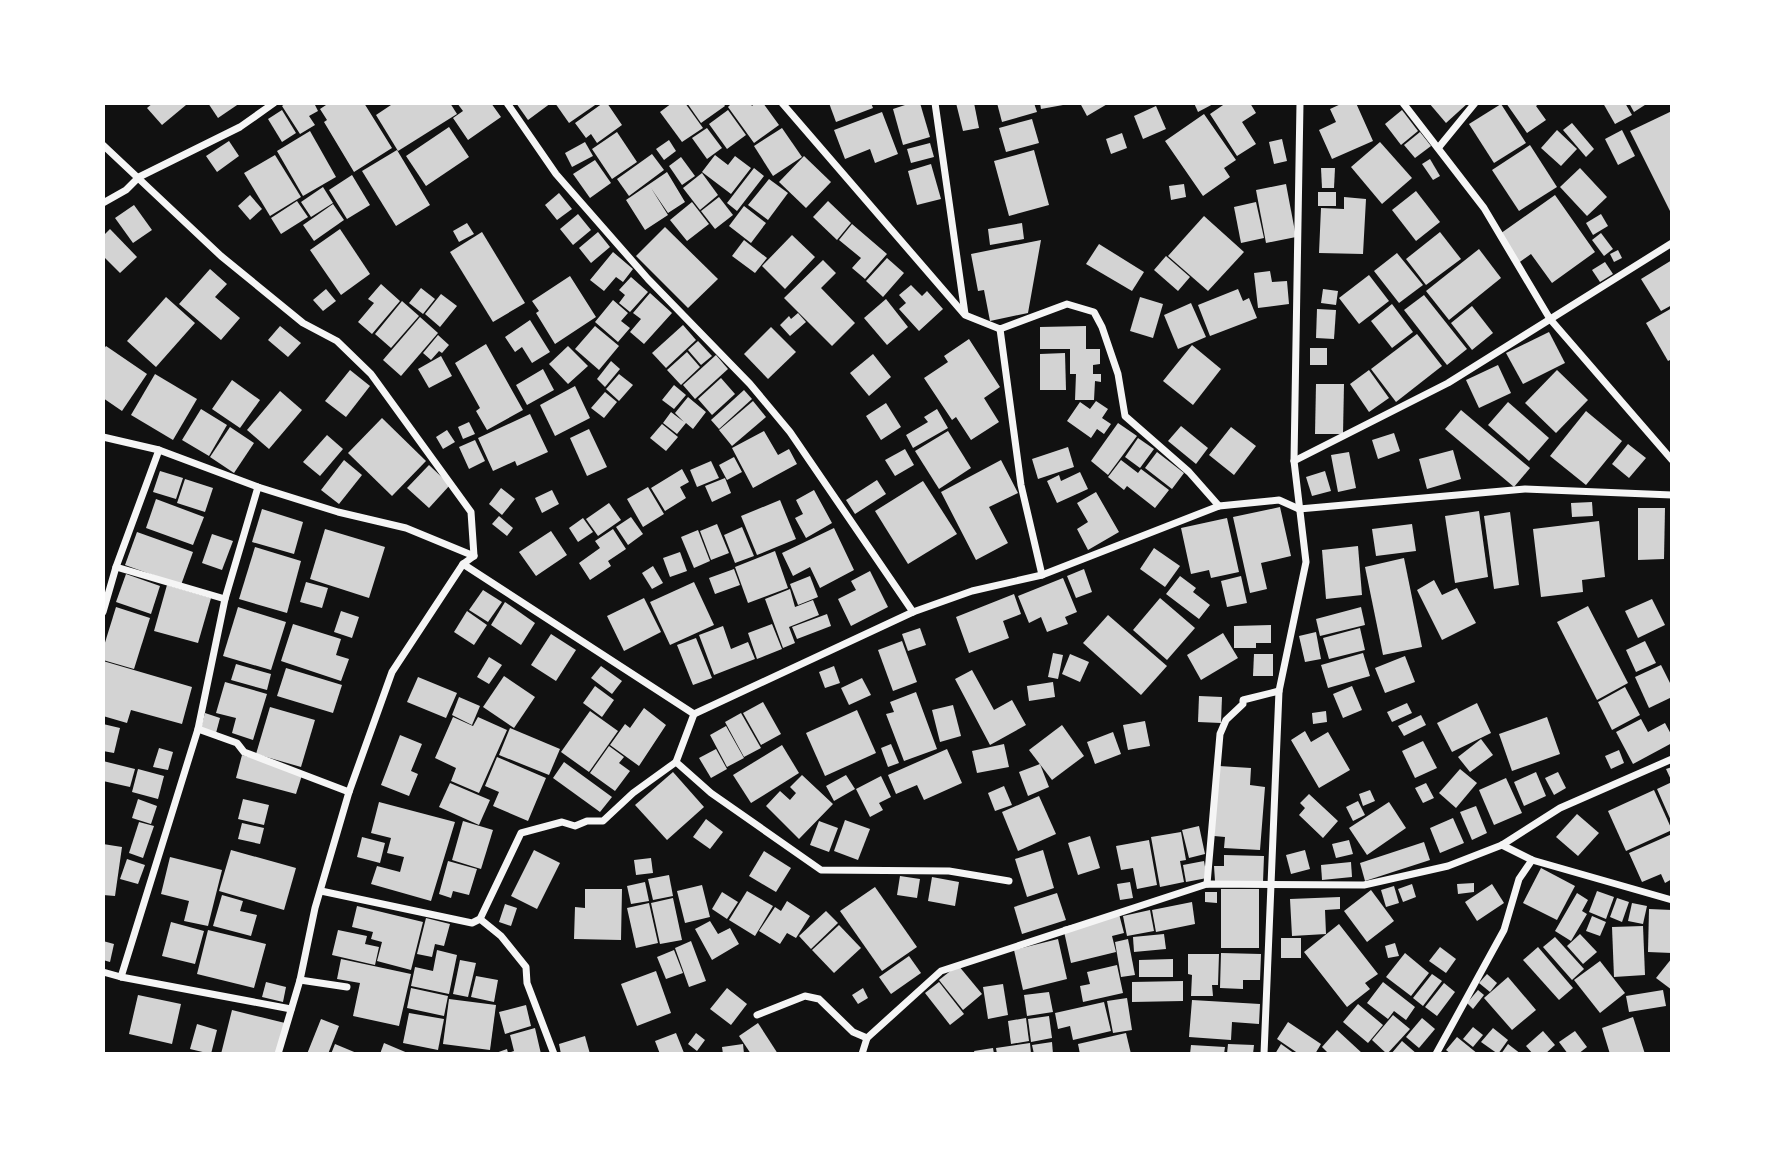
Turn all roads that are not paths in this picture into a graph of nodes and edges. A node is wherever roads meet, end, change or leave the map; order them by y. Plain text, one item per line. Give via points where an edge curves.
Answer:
1 (274, 103) edge
2 (507, 103) edge
3 (782, 103) edge
4 (935, 103) edge
5 (1300, 103) edge
6 (1403, 103) edge
7 (1475, 103) edge
8 (103, 145) edge
9 (1439, 147) junction
10 (139, 177) junction
11 (103, 203) edge
12 (1672, 243) edge
13 (965, 315) junction
14 (1550, 319) junction
15 (1000, 329) junction
16 (103, 437) edge
17 (159, 450) junction
18 (1672, 460) edge
19 (1294, 461) junction
20 (258, 487) junction
21 (1672, 495) edge
22 (1219, 506) junction
23 (1299, 509) junction
24 (474, 556) junction
25 (463, 564) junction
26 (116, 567) junction
27 (1042, 575) junction
28 (225, 599) junction
29 (103, 612) edge
30 (913, 612) junction
31 (1279, 691) junction
32 (694, 714) junction
33 (198, 729) junction
34 (1672, 759) edge
35 (676, 762) junction
36 (349, 792) junction
37 (1502, 845) junction
38 (1532, 860) junction
39 (1009, 881) dead end
40 (1207, 884) junction
41 (1272, 886) junction
42 (321, 891) junction
43 (1672, 900) edge
44 (480, 919) junction
45 (103, 972) edge
46 (121, 977) junction
47 (300, 981) junction
48 (347, 987) dead end
49 (291, 1009) junction
50 (757, 1014) dead end
51 (867, 1038) junction
52 (278, 1054) edge
53 (554, 1054) edge
54 (862, 1054) edge
55 (1264, 1054) edge
56 (1436, 1054) edge

1 - 10 street via 240,127
2 - 30 street via 556,174 790,432
3 - 13 street
4 - 13 street
5 - 19 street
6 - 9 street
7 - 9 street
8 - 10 street
9 - 14 street via 1484,208
10 - 11 street
10 - 24 street via 221,256 303,323 337,341 371,374 471,512
12 - 14 street
13 - 15 street
14 - 18 street
14 - 19 street via 1448,383
15 - 22 street via 1067,304 1094,312 1118,374 1125,416 1189,472
15 - 27 street via 1021,485
16 - 17 street
17 - 20 street
17 - 26 street
19 - 23 street
20 - 24 street via 405,528
20 - 28 street
21 - 23 street via 1525,489
22 - 23 street via 1279,500
22 - 27 street
23 - 31 street via 1306,562
24 - 25 street
25 - 32 street
25 - 36 street via 392,672
26 - 28 street
26 - 29 street
27 - 30 street via 972,591
28 - 33 street
30 - 32 street
31 - 40 street via 1243,700 1220,734
31 - 41 street
32 - 35 street
33 - 36 street via 237,743 244,752
33 - 46 street
34 - 37 street via 1560,808
35 - 39 street via 711,793 821,870 949,871
35 - 44 street via 603,821 575,826 562,822 522,833
36 - 42 street
37 - 38 street
37 - 41 street via 1448,866 1364,885
38 - 43 street
38 - 56 street via 1519,879 1504,930
40 - 41 street
40 - 51 street via 941,971
41 - 55 street
42 - 44 street via 472,923
42 - 47 street
44 - 53 street via 526,967 527,983
45 - 46 street
46 - 49 street
47 - 48 street
47 - 49 street
49 - 52 street
50 - 51 street via 805,996 819,999 853,1032
51 - 54 street

